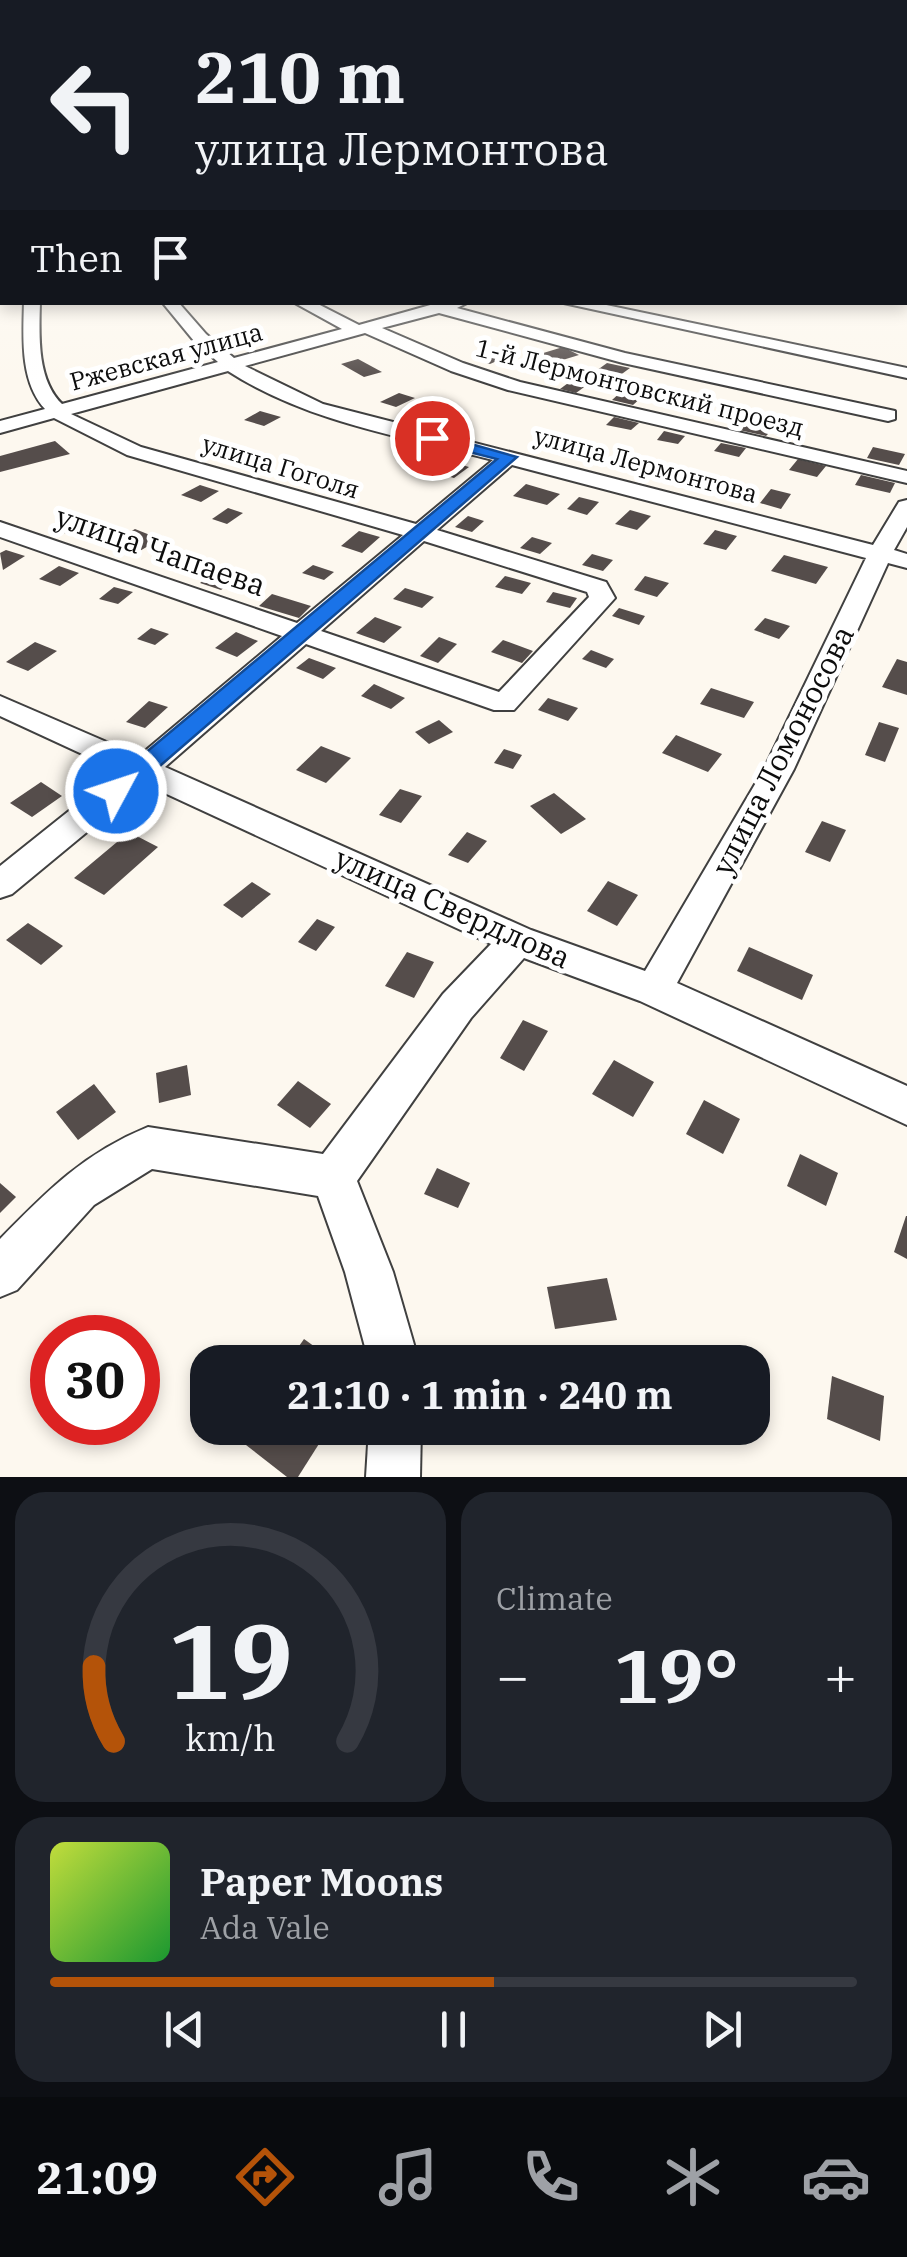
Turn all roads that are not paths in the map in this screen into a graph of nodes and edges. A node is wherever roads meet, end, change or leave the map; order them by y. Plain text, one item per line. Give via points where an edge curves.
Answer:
1 (31, 305) edge
2 (173, 305) edge
3 (308, 305) edge
4 (448, 305) edge
5 (581, 305) edge
6 (362, 329) junction
7 (230, 365) junction
8 (907, 374) edge
9 (55, 411) junction
10 (888, 415) dead end
11 (0, 427) edge
12 (509, 457) junction
13 (907, 477) edge
14 (907, 507) edge
15 (0, 530) edge
16 (418, 535) junction
17 (893, 557) edge
18 (602, 598) joint
19 (301, 633) junction
20 (0, 706) edge
21 (144, 768) junction
22 (0, 885) edge
23 (518, 940) junction
24 (654, 990) junction
25 (907, 1106) edge
26 (333, 1177) junction
27 (0, 1274) edge
28 (389, 1345) edge
29 (394, 1445) edge
30 (393, 1477) edge

1 - 9 street via 23,338 40,394
2 - 7 street, улица Лермонтова
3 - 6 street, 1-й Лермонтовский проезд
4 - 6 street, Ржевская улица
4 - 10 street via 623,358
5 - 8 street
6 - 7 street, Ржевская улица
6 - 13 street, 1-й Лермонтовский проезд via 514,386
7 - 9 street, Ржевская улица
7 - 12 street, улица Лермонтова via 280,396 316,408
9 - 11 street, Ржевская улица
9 - 16 street, улица Гоголя via 134,451
12 - 16 street
12 - 17 street, улица Лермонтова
14 - 17 street, улица Ломоносова
15 - 19 street, улица Чапаева
16 - 18 street, улица Гоголя via 597,587
16 - 19 street
17 - 24 street, улица Ломоносова
18 - 19 street, улица Чапаева via 504,704
19 - 21 street
20 - 21 street, улица Свердлова
21 - 22 street
21 - 23 street, улица Свердлова
23 - 24 street, улица Свердлова
23 - 26 street via 457,1006
24 - 25 street, улица Свердлова
26 - 27 street via 148,1148 78,1190
26 - 28 street
29 - 30 street

